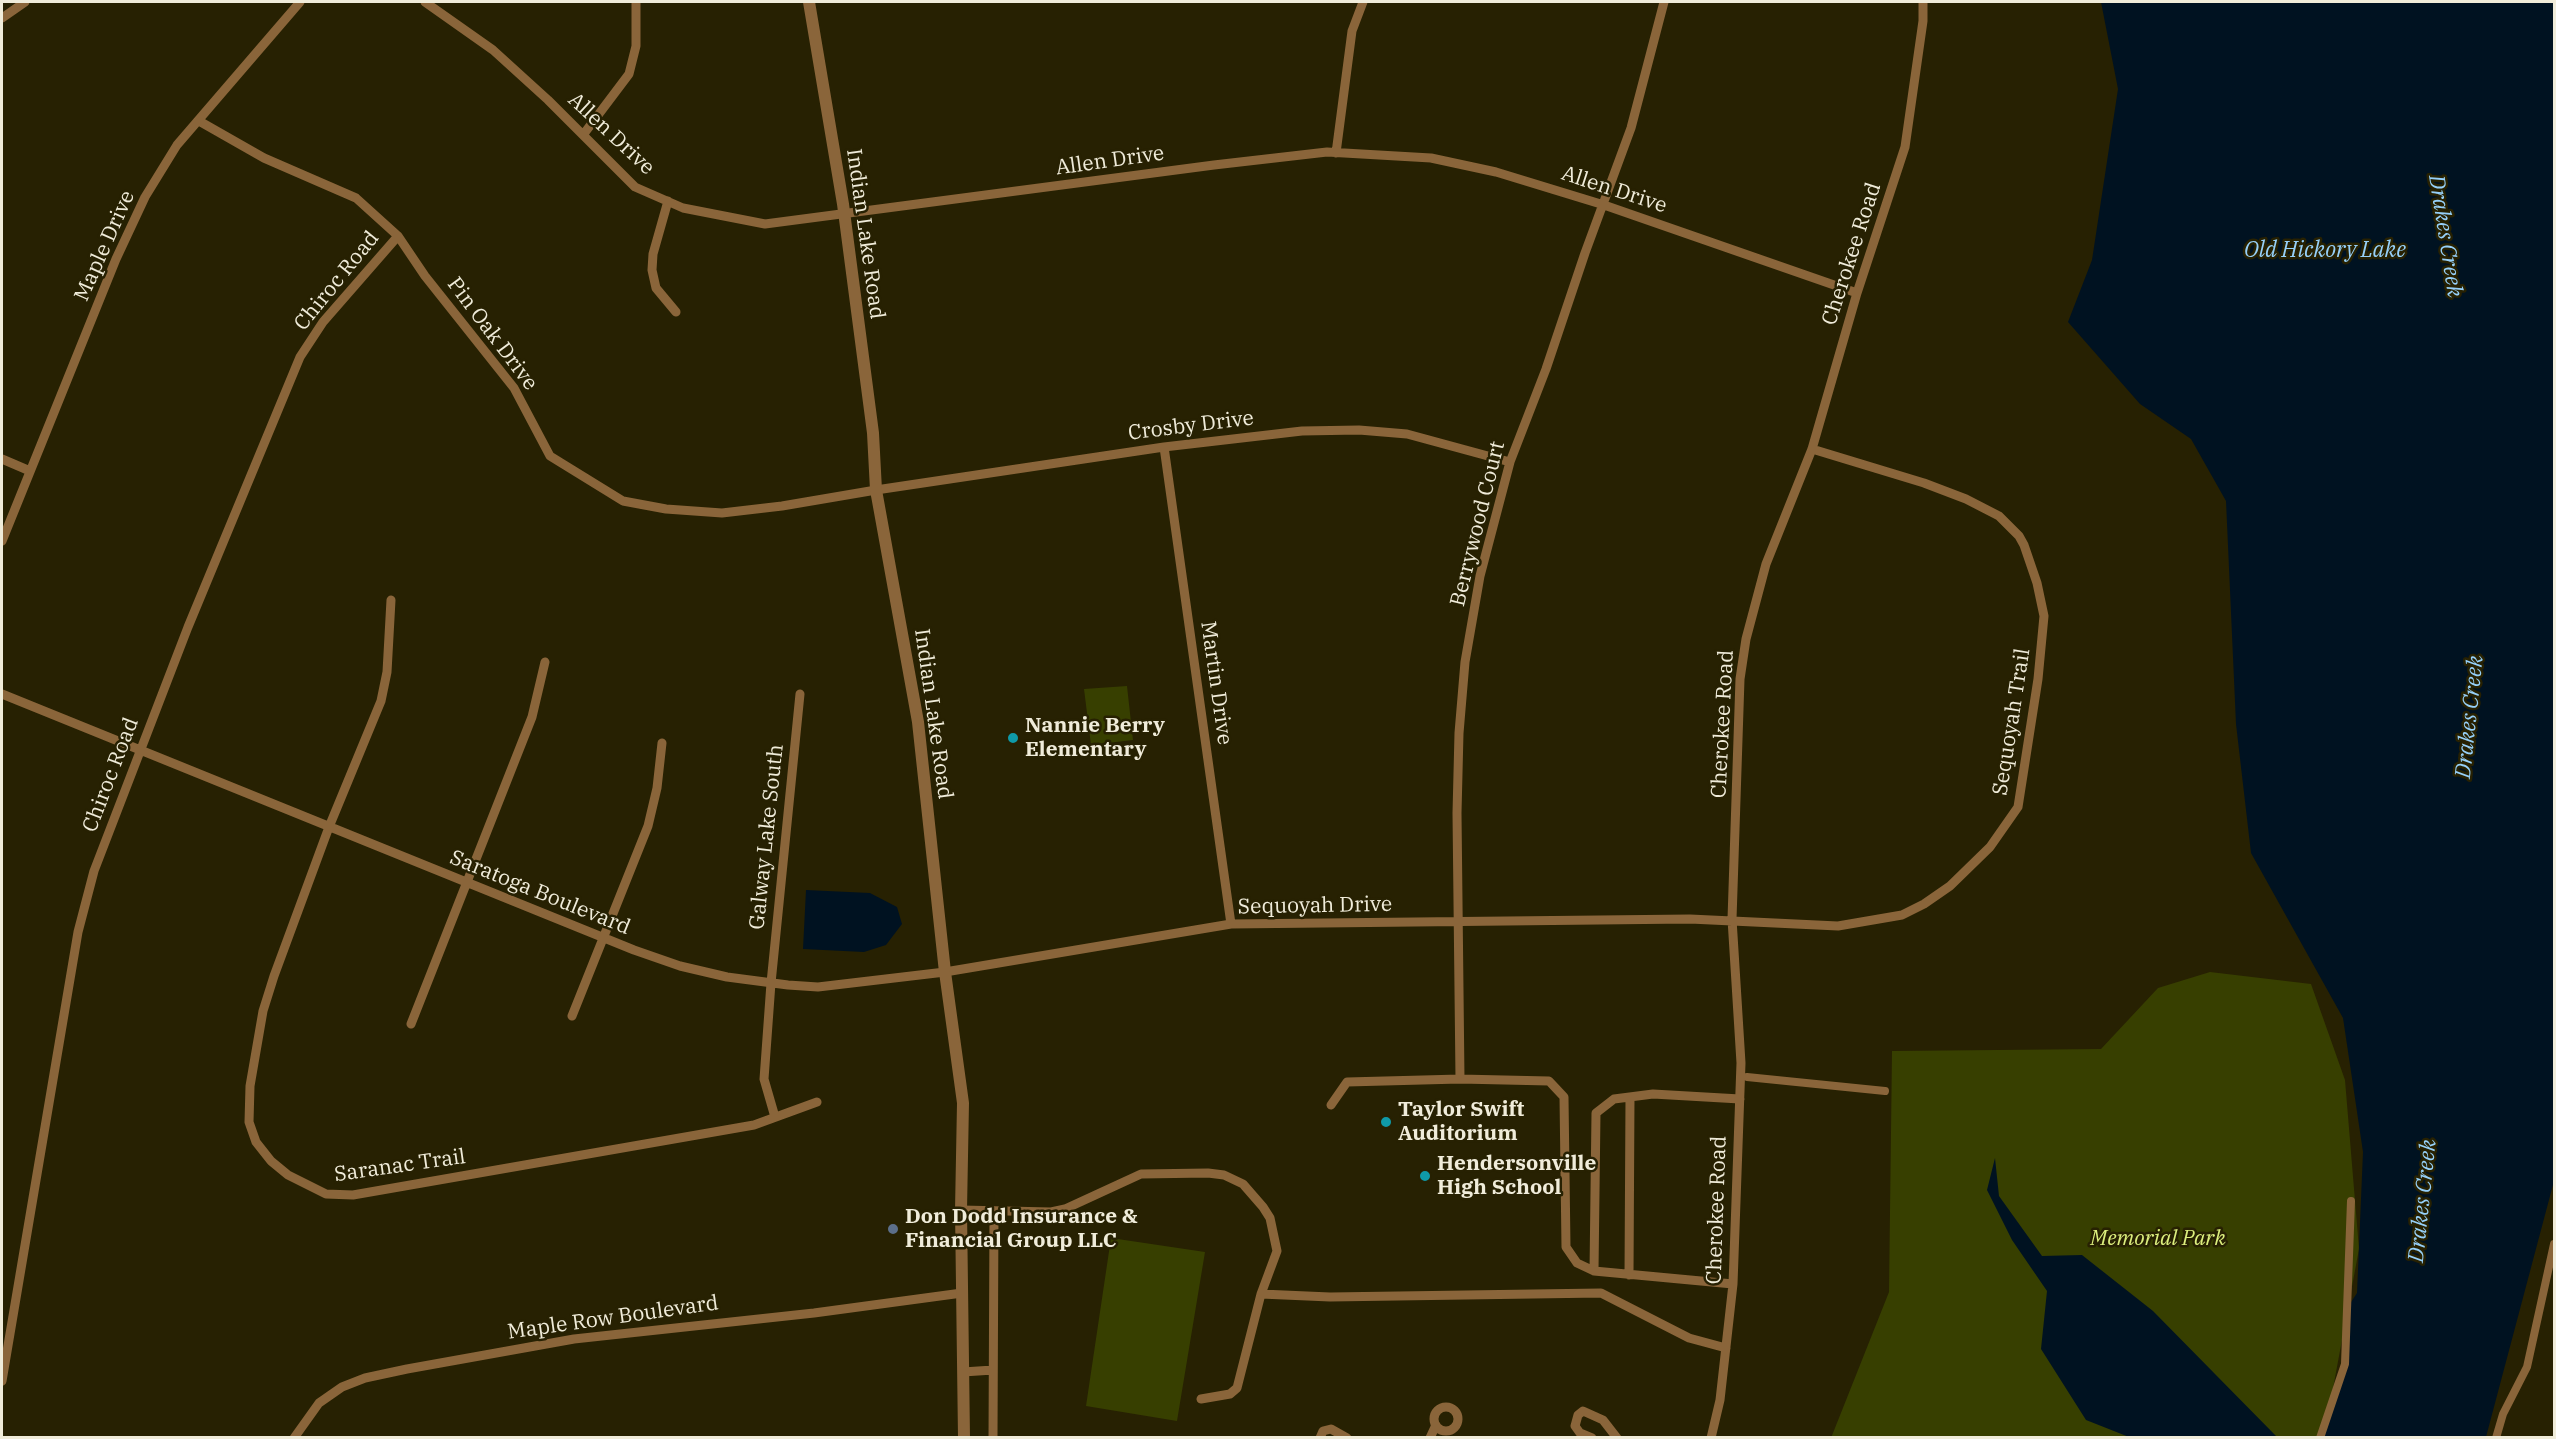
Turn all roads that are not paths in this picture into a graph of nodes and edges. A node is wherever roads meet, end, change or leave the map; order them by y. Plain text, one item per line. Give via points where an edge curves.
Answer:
1 (25, 2) edge
2 (300, 2) edge
3 (425, 2) edge
4 (636, 2) edge
5 (809, 2) edge
6 (1363, 2) edge
7 (1663, 2) edge
8 (1923, 2) edge
9 (2, 18) edge
10 (199, 121) junction
11 (583, 135) junction
12 (1336, 153) junction
13 (668, 201) junction
14 (1604, 205) junction
15 (844, 214) junction
16 (398, 236) junction
17 (1857, 293) junction
18 (676, 312) dead end
19 (1164, 447) junction
20 (1812, 449) junction
21 (2, 459) edge
22 (1510, 462) junction
23 (30, 471) junction
24 (876, 490) junction
25 (2, 541) edge
26 (391, 600) dead end
27 (545, 662) dead end
28 (2, 694) edge
29 (800, 694) dead end
30 (662, 743) dead end
31 (139, 751) junction
32 (329, 827) junction
33 (467, 883) junction
34 (1690, 919) joint
35 (1732, 920) junction
36 (1459, 922) junction
37 (1232, 924) junction
38 (604, 938) junction
39 (945, 972) junction
40 (771, 982) junction
41 (572, 1016) dead end
42 (411, 1024) dead end
43 (1747, 1077) dead end
44 (1460, 1079) junction
45 (1885, 1091) dead end
46 (1630, 1097) junction
47 (1740, 1099) junction
48 (817, 1102) dead end
49 (1331, 1105) dead end
50 (775, 1117) junction
51 (2351, 1201) dead end
52 (960, 1210) junction
53 (994, 1211) junction
54 (2554, 1244) edge
55 (1593, 1271) junction
56 (1629, 1275) junction
57 (1733, 1284) junction
58 (962, 1293) junction
59 (1261, 1294) junction
60 (1726, 1348) junction
61 (993, 1370) junction
62 (963, 1372) junction
63 (2, 1381) edge
64 (1201, 1399) dead end
65 (1436, 1425) junction
66 (1446, 1434) edge
67 (294, 1437) edge
68 (964, 1437) edge
69 (993, 1437) edge
70 (1320, 1437) edge
71 (1347, 1437) edge
72 (1430, 1437) edge
73 (1592, 1437) edge
74 (1617, 1437) edge
75 (1711, 1437) edge
76 (2320, 1437) edge
77 (2496, 1437) edge

1 - 9 street
2 - 10 street, Maple Drive
3 - 11 street, Allen Drive via 493,50
4 - 11 street via 636,46 629,74
5 - 15 street, Indian Lake Road
6 - 12 street via 1352,31
7 - 14 street, Berrywood Court via 1631,128
8 - 17 street, Cherokee Road via 1905,147
10 - 16 street, Pin Oak Drive via 264,158 356,198
10 - 23 street, Maple Drive via 177,145 145,197
11 - 13 street, Allen Drive via 635,187
12 - 14 street, Allen Drive via 1431,158 1496,172
12 - 15 street, Allen Drive via 1214,165
13 - 15 street, Allen Drive via 683,208 765,224
13 - 18 street via 652,270 656,288
14 - 17 street, Allen Drive
14 - 22 street, Berrywood Court
15 - 24 street, Indian Lake Road via 873,433
16 - 24 street, Pin Oak Drive via 514,387 550,456 623,501 722,513
16 - 31 street, Chiroc Road via 323,322 300,357
17 - 20 street, Cherokee Road
19 - 22 street, Crosby Drive via 1302,431 1359,430 1407,434
19 - 24 street, Crosby Drive
19 - 37 street, Martin Drive
20 - 35 street, Cherokee Road via 1766,564 1746,639 1740,679
20 - 35 street, Sequoyah Trail via 1966,499 1999,516 2019,536 2037,583 2044,616 2018,807 1990,847 1950,886 1902,915 1838,926
21 - 23 street
22 - 36 street, Berrywood Court via 1480,576 1465,662 1457,813
23 - 25 street, Maple Drive
24 - 39 street, Indian Lake Road via 918,723
26 - 32 street, Saranac Trail via 387,672 381,702
27 - 33 street via 532,717
28 - 31 street, Saratoga Boulevard
29 - 40 street, Galway Lake South
30 - 38 street via 648,826
31 - 32 street, Saratoga Boulevard
31 - 63 street, Chiroc Road via 94,871 78,932
32 - 33 street, Saratoga Boulevard
32 - 50 street, Saranac Trail via 263,1011 250,1086 249,1122 256,1142 288,1175 326,1194 353,1195 754,1125
33 - 38 street, Saratoga Boulevard
33 - 42 street
34 - 35 street, Sequoyah Trail
34 - 36 street, Sequoyah Drive
35 - 47 street, Cherokee Road
36 - 37 street, Sequoyah Drive
36 - 44 street, Berrywood Court
37 - 39 street, Sequoyah Drive
38 - 40 street, Saratoga Boulevard via 680,966
38 - 41 street
39 - 40 street, Saratoga Boulevard via 818,987
39 - 52 street, Indian Lake Road via 963,1103
40 - 50 street, Galway Lake South via 764,1078
43 - 45 street
44 - 49 street via 1347,1082
44 - 55 street via 1549,1081 1564,1097 1566,1247 1577,1263
46 - 47 street via 1653,1094
46 - 55 street via 1614,1098 1596,1113
46 - 56 street
47 - 57 street, Cherokee Road
48 - 50 street, Saranac Trail
51 - 76 street via 2345,1364
52 - 53 street
52 - 58 street, Indian Lake Road
53 - 59 street via 1065,1209 1141,1174 1224,1175 1243,1184 1270,1218 1277,1251
53 - 61 street
54 - 77 street via 2527,1367
55 - 56 street
56 - 57 street
57 - 60 street, Cherokee Road
58 - 62 street, Indian Lake Road
58 - 67 street, Maple Row Boulevard via 574,1338 397,1371 342,1387 319,1403
59 - 60 street via 1330,1297 1601,1293 1689,1338
59 - 64 street via 1236,1388 1230,1394
60 - 75 street, Cherokee Road
61 - 62 street
61 - 69 street
62 - 68 street, Indian Lake Road
65 - 66 street
65 - 66 street via 1438,1410 1453,1409 1458,1423
65 - 72 street
70 - 71 street via 1323,1431 1331,1429
73 - 74 street via 1575,1426 1583,1411 1603,1420

